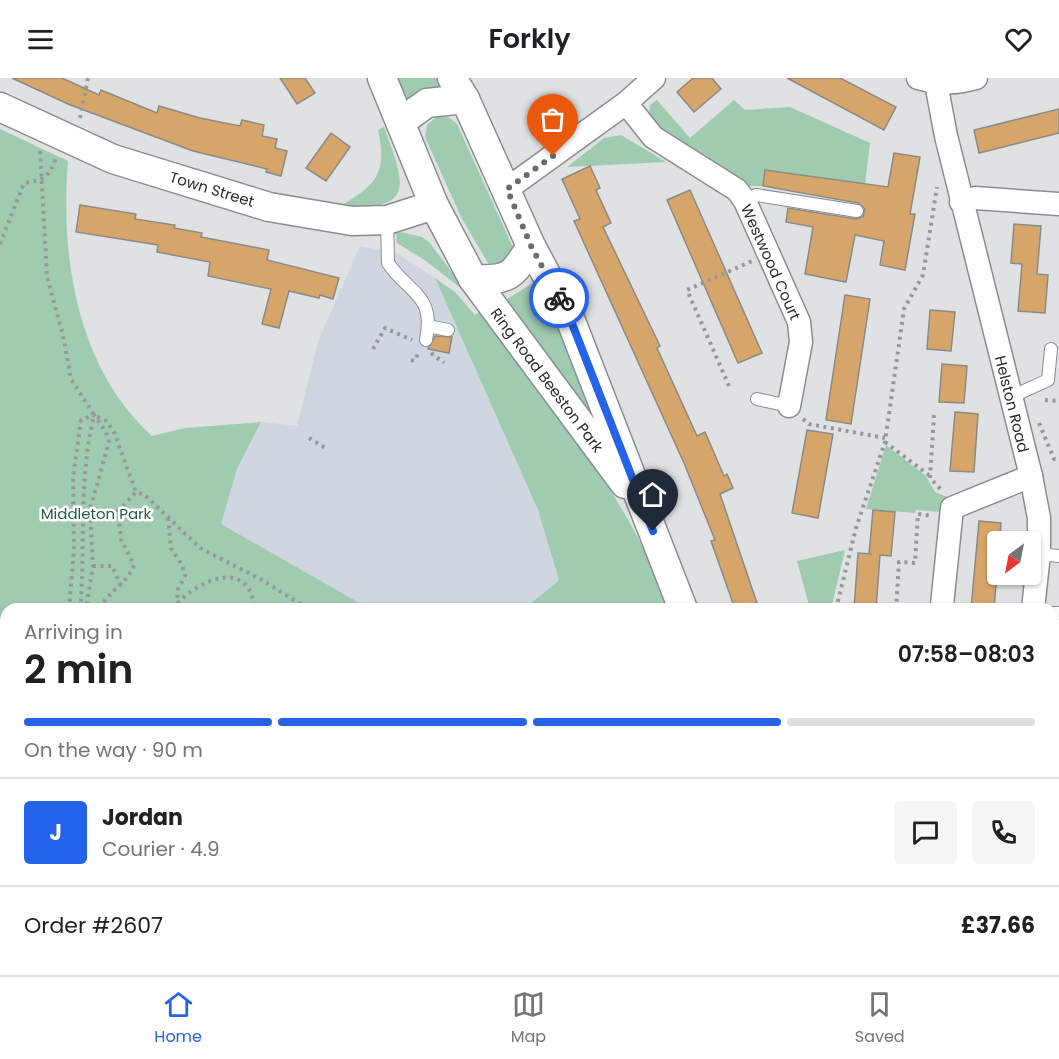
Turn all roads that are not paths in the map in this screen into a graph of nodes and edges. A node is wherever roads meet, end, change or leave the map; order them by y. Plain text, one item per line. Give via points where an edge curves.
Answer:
1 (382, 78) edge
2 (654, 78) edge
3 (976, 78) edge
4 (927, 81) edge
5 (459, 89) edge
6 (626, 103) junction
7 (0, 107) edge
8 (402, 121) junction
9 (507, 189) junction
10 (745, 201) junction
11 (962, 202) junction
12 (1059, 204) edge
13 (434, 205) junction
14 (857, 211) dead end
15 (387, 220) junction
16 (531, 246) junction
17 (473, 279) junction
18 (428, 326) junction
19 (448, 330) dead end
20 (426, 340) dead end
21 (1051, 349) dead end
22 (1011, 397) junction
23 (757, 399) dead end
24 (789, 406) joint
25 (1031, 476) junction
26 (644, 509) junction
27 (1049, 555) edge
28 (681, 603) edge
29 (942, 603) edge
30 (1035, 603) edge

1 - 8 street, Ring Road Beeston Park
2 - 6 street
3 - 4 street via 959,83
4 - 11 street, Helston Road
5 - 8 street via 427,103
5 - 9 street, Ring Road Beeston Park
6 - 9 street
6 - 10 street, Westwood Court via 653,137 737,190
7 - 15 street, Town Street via 113,159 269,207 352,221
8 - 13 street, Ring Road Beeston Park
9 - 16 street, Ring Road Beeston Park
10 - 14 lane via 756,195
10 - 24 street, Westwood Court via 799,322 801,342
11 - 12 street via 975,198
11 - 22 street, Helston Road
13 - 15 street, Town Street
13 - 17 street, Ring Road Beeston Park
15 - 18 lane via 388,262 423,300 430,318
16 - 17 street via 516,271 499,280
16 - 26 street, Ring Road Beeston Park via 571,321
17 - 26 street, Ring Road Beeston Park
18 - 19 lane
18 - 20 lane
21 - 22 lane via 1048,380
22 - 25 street, Helston Road
23 - 24 lane
25 - 27 street, Helston Road
25 - 29 street via 958,510
26 - 28 street, Ring Road Beeston Park
27 - 30 street, Helston Road

